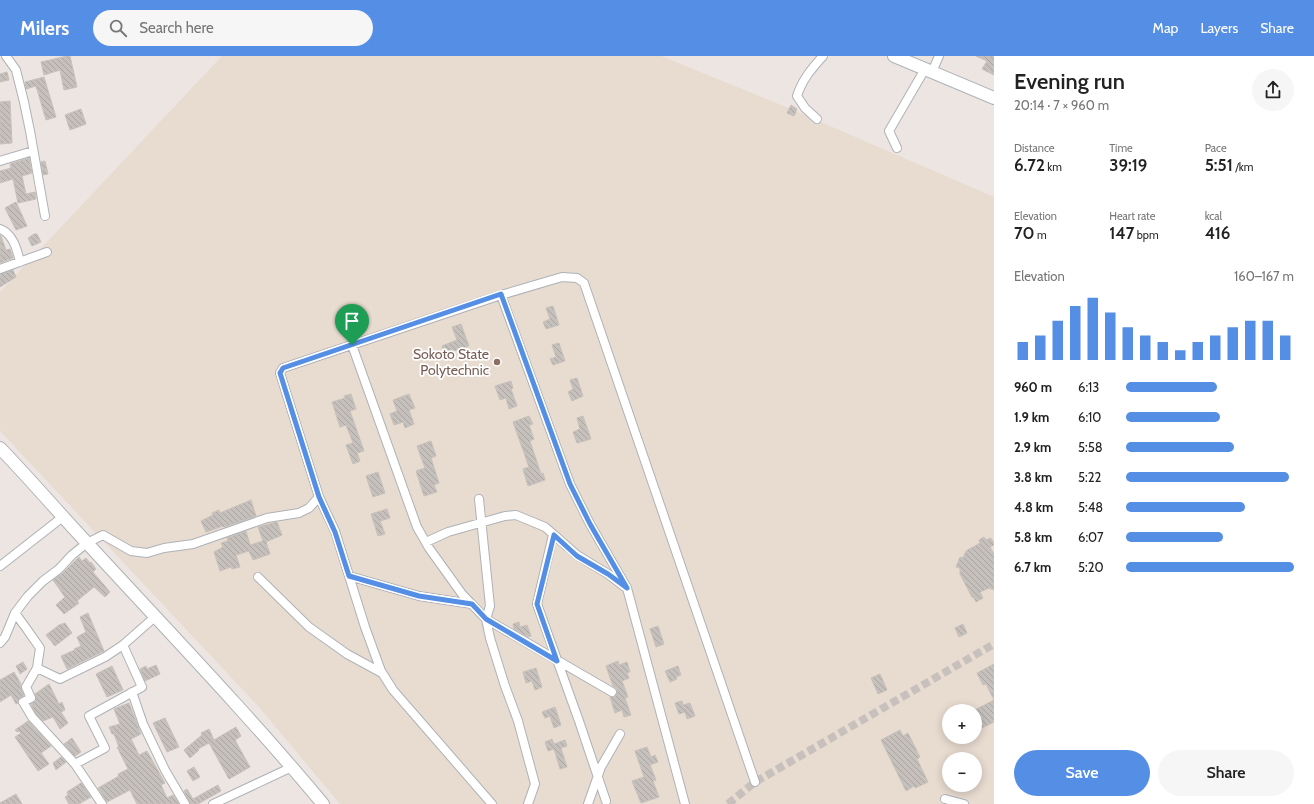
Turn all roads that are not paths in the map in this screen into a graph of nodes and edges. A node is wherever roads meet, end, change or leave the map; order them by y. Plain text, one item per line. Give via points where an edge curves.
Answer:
1 (6, 56) edge
2 (823, 56) edge
3 (894, 56) edge
4 (939, 56) edge
5 (929, 71) junction
6 (994, 98) edge
7 (817, 119) dead end
8 (897, 148) dead end
9 (33, 151) junction
10 (0, 161) edge
11 (45, 216) dead end
12 (0, 229) edge
13 (47, 252) dead end
14 (20, 262) junction
15 (0, 269) edge
16 (501, 294) junction
17 (352, 345) junction
18 (0, 448) edge
19 (319, 497) junction
20 (479, 499) dead end
21 (64, 516) junction
22 (481, 523) junction
23 (554, 535) junction
24 (426, 542) junction
25 (87, 543) junction
26 (0, 566) edge
27 (349, 576) junction
28 (258, 577) dead end
29 (627, 588) junction
30 (472, 604) junction
31 (15, 614) junction
32 (156, 616) junction
33 (486, 619) junction
34 (0, 643) edge
35 (123, 645) junction
36 (557, 661) junction
37 (37, 668) junction
38 (382, 673) junction
39 (132, 692) junction
40 (612, 692) dead end
41 (620, 734) dead end
42 (75, 764) junction
43 (292, 767) junction
44 (598, 777) junction
45 (756, 782) dead end
46 (945, 799) dead end
47 (606, 801) dead end
48 (102, 804) edge
49 (185, 804) edge
50 (213, 804) edge
51 (323, 804) edge
52 (492, 804) edge
53 (528, 804) edge
54 (588, 804) edge
55 (685, 804) edge
56 (964, 804) edge

1 - 9 street via 16,70
2 - 7 street via 812,68 798,96 805,108
3 - 5 street
4 - 5 street
5 - 6 street
5 - 8 street via 889,131
9 - 10 street
9 - 11 street
12 - 14 street via 13,241
13 - 14 street
14 - 15 street
16 - 17 street
16 - 29 street via 570,484
16 - 45 street via 562,277 577,278 584,283
17 - 19 street via 283,368 280,373
17 - 24 street via 417,527
18 - 21 street
19 - 25 street via 310,508 299,513 267,518 193,544 147,553 131,551 103,535
19 - 27 street via 335,532
20 - 22 street
21 - 25 street
21 - 26 street
22 - 23 street via 516,515 545,527
22 - 24 street via 448,532
22 - 33 street via 490,606
23 - 29 street via 577,556
23 - 36 street via 537,604
24 - 30 street via 462,594
25 - 31 street via 43,581
25 - 32 street
27 - 30 street via 419,596
27 - 38 street
28 - 38 street via 309,627 347,654
29 - 55 street
30 - 33 street
31 - 34 street
31 - 37 street via 40,648
32 - 35 street
32 - 43 street
33 - 36 street
33 - 53 street via 535,784
35 - 37 street via 105,657 60,679
35 - 39 street via 142,687
36 - 40 street
36 - 44 street
37 - 42 street via 26,687 31,698 23,702 32,717
38 - 52 street via 393,690
39 - 42 street via 89,716 105,748
39 - 49 street via 143,724
41 - 44 street
42 - 48 street
43 - 50 street
43 - 51 street
44 - 47 street
44 - 54 street
46 - 56 street

